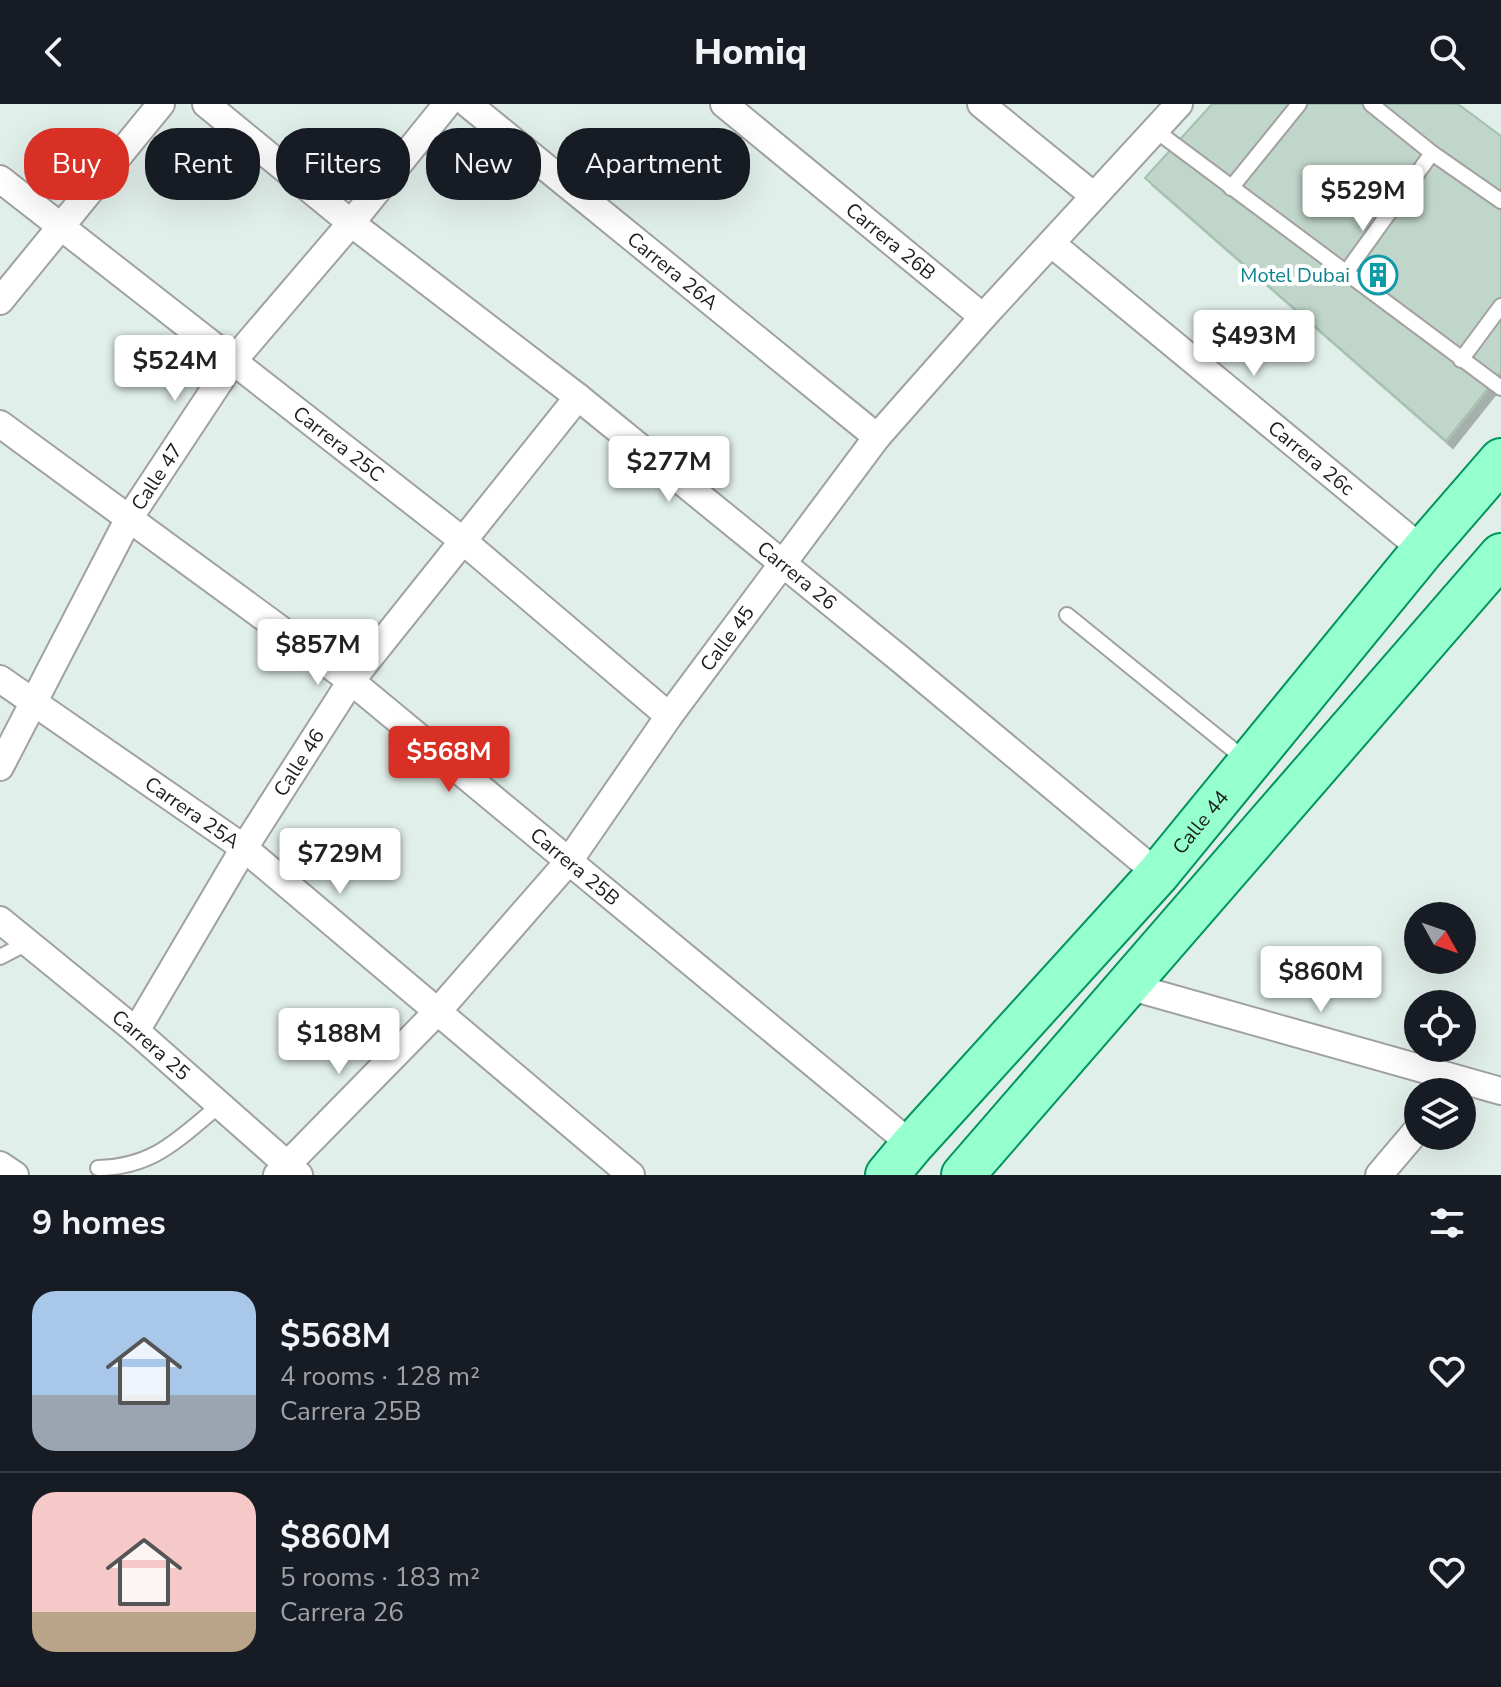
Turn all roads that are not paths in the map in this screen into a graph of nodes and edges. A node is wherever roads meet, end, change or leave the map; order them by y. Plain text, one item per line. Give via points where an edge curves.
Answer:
1 (161, 104) edge
2 (206, 104) edge
3 (447, 104) edge
4 (468, 104) edge
5 (724, 104) edge
6 (981, 104) edge
7 (1179, 104) edge
8 (1299, 104) edge
9 (1371, 104) edge
10 (1155, 130) junction
11 (1432, 153) junction
12 (0, 179) edge
13 (1231, 188) junction
14 (1094, 196) junction
15 (1501, 201) edge
16 (351, 223) junction
17 (60, 226) junction
18 (1052, 244) junction
19 (1347, 271) junction
20 (0, 301) edge
21 (1501, 306) edge
22 (983, 317) junction
23 (1461, 360) junction
24 (233, 361) junction
25 (1501, 388) edge
26 (578, 397) junction
27 (0, 424) edge
28 (877, 437) junction
29 (1501, 460) edge
30 (128, 520) junction
31 (462, 540) junction
32 (1423, 550) junction
33 (1501, 555) edge
34 (782, 563) junction
35 (1067, 615) dead end
36 (0, 679) edge
37 (351, 681) junction
38 (34, 705) junction
39 (669, 716) junction
40 (1249, 763) junction
41 (0, 767) edge
42 (244, 848) junction
43 (569, 861) junction
44 (1158, 874) junction
45 (0, 920) edge
46 (27, 943) junction
47 (0, 957) edge
48 (1128, 986) junction
49 (438, 1011) junction
50 (136, 1031) junction
51 (1428, 1078) edge
52 (1476, 1088) edge
53 (1501, 1091) edge
54 (221, 1104) junction
55 (1404, 1146) edge
56 (900, 1160) edge
57 (0, 1165) edge
58 (98, 1168) dead end
59 (288, 1172) edge
60 (15, 1175) edge
61 (631, 1175) edge
62 (963, 1175) edge
63 (1379, 1175) edge

1 - 17 street
2 - 16 street, Carrera 26
3 - 16 street, Calle 47
4 - 28 street, Carrera 26A
5 - 22 street, Carrera 26B
6 - 14 street
7 - 10 street, Calle 45
8 - 13 lane
9 - 11 lane
10 - 13 lane
10 - 14 street, Calle 45
11 - 15 lane
11 - 19 lane
12 - 17 street, Carrera 25C
13 - 19 lane
14 - 18 street, Calle 45
16 - 24 street, Calle 47
16 - 26 street, Carrera 26
17 - 20 street
17 - 24 street, Carrera 25C
18 - 22 street, Calle 45
18 - 32 street, Carrera 26c
19 - 23 lane
21 - 23 lane
22 - 28 street, Calle 45
23 - 25 lane
24 - 30 street, Calle 47
24 - 31 street, Carrera 25C
26 - 31 street, Calle 46
26 - 34 street, Carrera 26
27 - 30 street, Carrera 25B
28 - 34 street, Calle 45
29 - 32 main road, Calle 44
30 - 37 street, Carrera 25B
30 - 38 street, Calle 47
31 - 37 street, Calle 46
31 - 39 street, Carrera 25C
32 - 40 main road, Calle 44
33 - 48 main road
34 - 39 street, Calle 45
34 - 44 street, Carrera 26
35 - 40 lane
36 - 38 street, Carrera 25A
37 - 42 street, Calle 46
37 - 43 street, Carrera 25B
38 - 41 street, Calle 47
38 - 42 street, Carrera 25A
39 - 43 street, Calle 45
40 - 44 main road, Calle 44
42 - 49 street, Carrera 25A
42 - 50 street, Calle 46
43 - 49 street, Calle 45
43 - 56 street, Carrera 25B
44 - 56 main road, Calle 44
45 - 46 street, Carrera 25
46 - 47 lane
46 - 50 street, Carrera 25
48 - 51 street
48 - 62 main road
49 - 59 street, Calle 45
49 - 61 street, Carrera 25A
50 - 54 street, Carrera 25
52 - 53 street
54 - 58 lane via 159,1154 138,1164
54 - 59 street, Carrera 25
55 - 63 street
57 - 60 street

